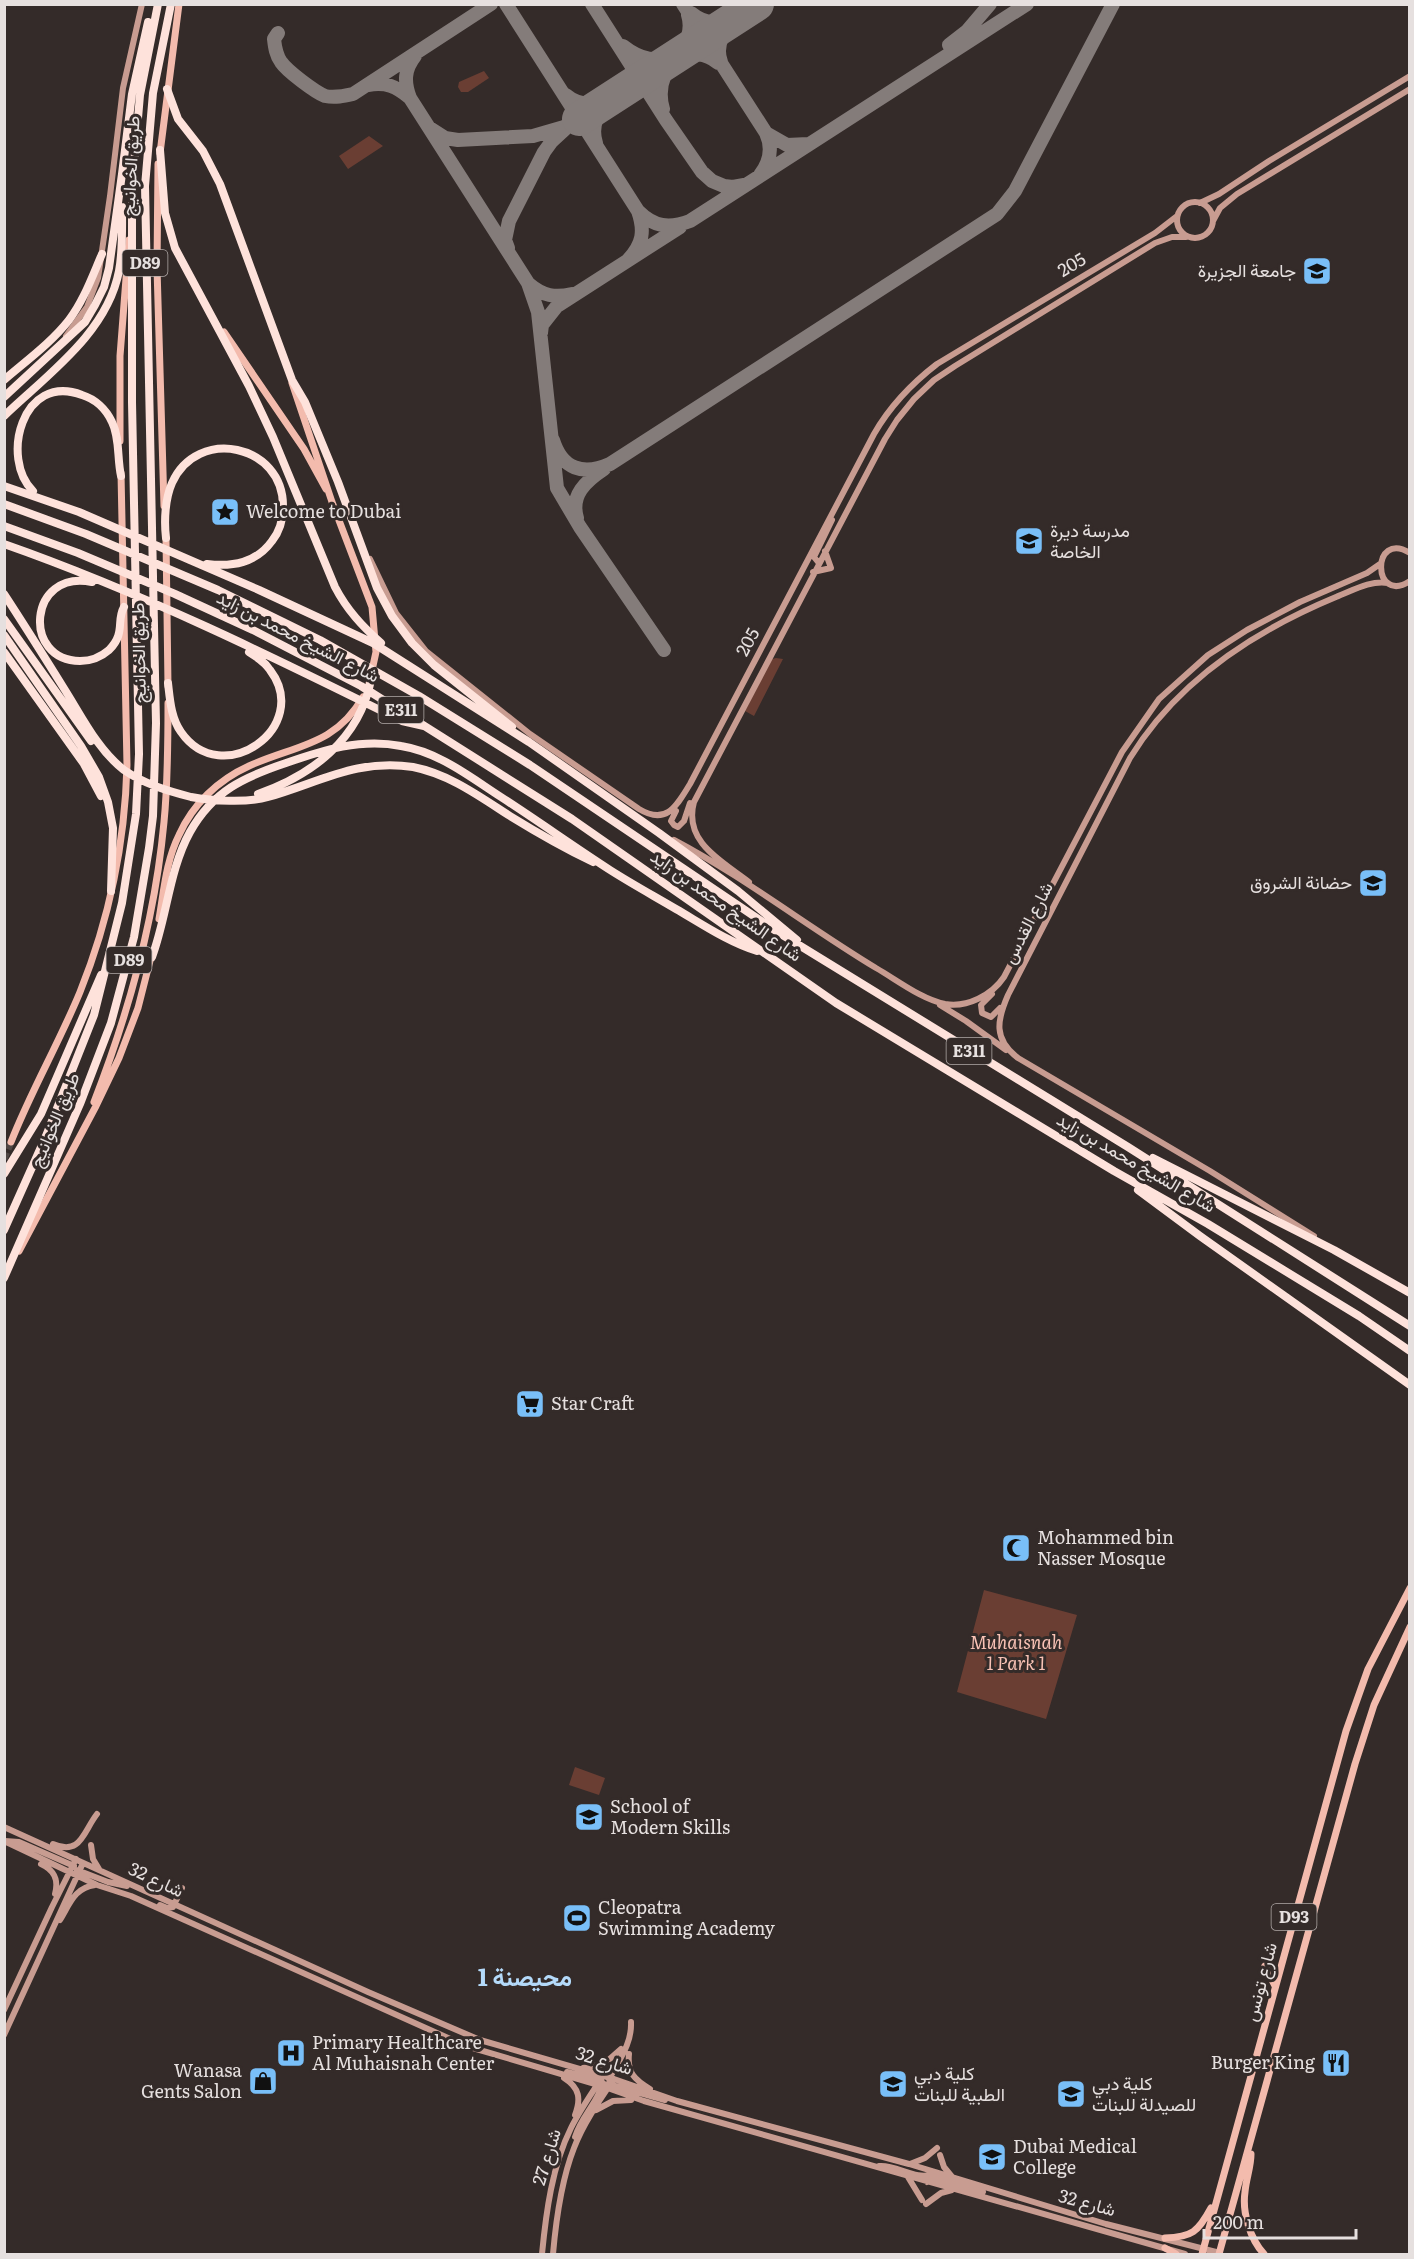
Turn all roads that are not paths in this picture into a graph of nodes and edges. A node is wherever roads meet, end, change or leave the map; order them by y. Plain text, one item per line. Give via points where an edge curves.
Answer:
1 (142, 4) edge
2 (156, 4) edge
3 (171, 4) edge
4 (179, 4) edge
5 (1410, 76) edge
6 (167, 89) junction
7 (1410, 89) edge
8 (160, 150) junction
9 (122, 174) junction
10 (1200, 203) junction
11 (1177, 216) junction
12 (1213, 221) junction
13 (132, 231) junction
14 (1186, 237) junction
15 (102, 254) junction
16 (206, 304) junction
17 (57, 348) junction
18 (4, 380) edge
19 (292, 380) junction
20 (4, 397) edge
21 (4, 416) edge
22 (12, 424) dead end
23 (8, 459) dead end
24 (121, 476) junction
25 (4, 486) edge
26 (332, 502) junction
27 (4, 504) edge
28 (833, 510) junction
29 (79, 512) junction
30 (4, 526) edge
31 (166, 535) junction
32 (358, 538) junction
33 (4, 544) edge
34 (824, 550) junction
35 (1410, 553) edge
36 (818, 562) junction
37 (198, 563) junction
38 (1380, 564) junction
39 (813, 572) junction
40 (1410, 581) edge
41 (1388, 583) junction
42 (113, 587) junction
43 (4, 594) edge
44 (124, 606) junction
45 (4, 619) edge
46 (4, 635) edge
47 (232, 639) junction
48 (4, 652) edge
49 (400, 659) junction
50 (371, 680) junction
51 (168, 683) junction
52 (1152, 708) junction
53 (427, 726) junction
54 (530, 742) junction
55 (1130, 758) junction
56 (116, 763) junction
57 (690, 784) junction
58 (699, 789) junction
59 (246, 799) junction
60 (659, 833) junction
61 (113, 846) junction
62 (609, 870) junction
63 (111, 891) junction
64 (759, 893) junction
65 (810, 953) junction
66 (766, 954) junction
67 (1017, 955) junction
68 (152, 957) junction
69 (108, 961) junction
70 (1008, 995) junction
71 (929, 999) junction
72 (1010, 1053) junction
73 (83, 1129) junction
74 (11, 1142) tunnel mouth
75 (1128, 1147) junction
76 (1114, 1171) junction
77 (4, 1174) edge
78 (4, 1230) edge
79 (1334, 1250) junction
80 (6, 1275) edge
81 (1410, 1293) edge
82 (1410, 1326) edge
83 (1410, 1351) edge
84 (1384, 1366) junction
85 (1410, 1385) edge
86 (1410, 1391) edge
87 (1410, 1588) edge
88 (1410, 1627) edge
89 (97, 1814) dead end
90 (4, 1827) edge
91 (5, 1841) edge
92 (38, 1842) junction
93 (91, 1845) dead end
94 (27, 1852) junction
95 (77, 1862) junction
96 (101, 1871) junction
97 (68, 1873) junction
98 (78, 1873) junction
99 (97, 1885) junction
100 (182, 1888) dead end
101 (139, 1889) junction
102 (131, 1896) junction
103 (175, 1905) junction
104 (51, 1907) junction
105 (53, 1930) junction
106 (1265, 1966) dead end
107 (1275, 1986) junction
108 (4, 2010) edge
109 (631, 2022) dead end
110 (4, 2035) edge
111 (621, 2049) dead end
112 (629, 2054) dead end
113 (575, 2067) junction
114 (543, 2069) junction
115 (556, 2073) junction
116 (606, 2082) junction
117 (658, 2094) junction
118 (644, 2101) junction
119 (677, 2101) junction
120 (592, 2112) junction
121 (571, 2129) junction
122 (1250, 2145) junction
123 (574, 2148) junction
124 (937, 2148) dead end
125 (940, 2155) dead end
126 (909, 2164) junction
127 (875, 2167) junction
128 (935, 2172) junction
129 (908, 2177) junction
130 (954, 2178) junction
131 (927, 2182) junction
132 (955, 2190) junction
133 (998, 2193) junction
134 (1217, 2198) junction
135 (1165, 2238) junction
136 (1165, 2248) junction
137 (1202, 2251) edge
138 (542, 2254) edge
139 (553, 2254) edge
140 (1176, 2254) edge
141 (1185, 2254) edge
142 (1219, 2254) edge
143 (1264, 2254) edge

1 - 15 street via 123,88
2 - 9 highway via 135,73
2 - 13 highway, طريق الخوانيج / D89 via 137,119
3 - 80 highway, طريق الخوانيج / D89 via 153,93 145,186 155,620 153,816 134,937 120,994 101,1051
4 - 6 main road
5 - 10 street
6 - 8 main road
6 - 19 highway via 178,119 203,151 224,192
7 - 12 street via 1237,194 1220,208
8 - 16 highway via 171,235
8 - 31 main road via 157,247
9 - 17 highway via 104,287 85,322
9 - 21 highway via 120,263 106,308 84,341
10 - 11 street via 1187,204
10 - 12 street via 1209,209
11 - 14 street via 1178,228
11 - 28 street, 205 via 917,380 883,419
12 - 14 street via 1202,237
13 - 24 main road via 120,356
13 - 69 highway, طريق الخوانيج / D89 via 139,754 136,814
14 - 34 street, 205 via 1155,243 954,366 924,389 890,430
15 - 17 street via 90,300
15 - 18 highway via 69,319
16 - 26 main road via 303,449
16 - 49 highway via 273,437 344,604
17 - 20 highway
19 - 26 main road
19 - 32 highway via 305,402
22 - 24 highway via 27,404 41,395 63,391 86,396 101,406 114,426
23 - 29 highway via 25,487
24 - 44 main road
25 - 29 highway
26 - 50 main road via 372,607 376,637
27 - 65 highway, شارع الشيخ محمد بن زايد / E311 via 210,586 387,677 521,759
28 - 36 street via 830,526 814,557
28 - 57 street, 205
29 - 37 highway
30 - 53 highway, شارع الشيخ محمد بن زايد / E311 via 109,566 243,625 361,686
31 - 37 highway via 171,484 197,456 222,448 235,449 268,466 283,501 275,539 267,549 245,562
31 - 51 main road
32 - 54 highway via 384,603 406,637 434,665
32 - 57 street, 205 via 390,604 413,637 530,734 651,815 672,811
33 - 42 highway
34 - 36 street, 205
34 - 39 street via 831,568
35 - 38 street, شارع القدس via 1390,551
36 - 39 street, 205
37 - 49 highway via 354,633
38 - 41 street
38 - 52 street, شارع القدس via 1247,630 1192,668
39 - 58 street, 205
40 - 41 street, شارع القدس via 1398,586
41 - 55 street, شارع القدس via 1369,584 1307,611 1215,664 1167,708
42 - 44 highway via 74,580 58,586 41,607 39,625 45,642 65,658 93,660 108,651 117,639
42 - 47 highway
43 - 56 highway via 91,732
44 - 63 main road via 127,775
45 - 56 highway via 94,745
46 - 61 highway via 91,761 110,811
47 - 51 highway via 266,665 279,687 278,719 258,745 242,753 224,755 195,746 176,722
47 - 53 highway via 402,721
48 - 61 highway via 89,772 105,808
49 - 54 highway
50 - 59 highway via 356,720 328,755 289,783
50 - 68 main road via 348,717 325,737 234,774 196,806 169,859
51 - 73 main road via 164,821 152,910 130,999
52 - 55 street via 1125,753
52 - 67 street, شارع القدس via 1122,752
53 - 66 highway, شارع الشيخ محمد بن زايد / E311 via 582,825
54 - 60 highway
55 - 70 street, شارع القدس
56 - 59 highway via 166,790 211,800
57 - 58 street via 672,816 674,825 683,824
58 - 64 street, 205 via 692,817 697,838
59 - 62 highway via 266,798 350,769 389,765 415,768 463,786
60 - 64 street, شارع القدس
60 - 65 highway via 770,917
61 - 63 highway
62 - 66 highway via 731,941
62 - 68 highway via 444,760 401,746 344,746 245,778 208,807 189,832 180,854
63 - 74 main road via 79,995
64 - 71 street, شارع القدس
65 - 75 highway, شارع الشيخ محمد بن زايد / E311
66 - 76 highway, شارع الشيخ محمد بن زايد / E311 via 836,1003
67 - 70 street via 1003,984 981,1005 982,1014 993,1015
67 - 71 street, شارع القدس via 1000,983 984,996 952,1005
68 - 73 main road via 126,1042
69 - 77 highway via 41,1114
69 - 78 highway, طريق الخوانيج / D89 via 84,1043
70 - 72 street, شارع القدس via 999,1028
71 - 72 street
72 - 79 street via 1238,1187
73 - 80 main road
75 - 79 highway
75 - 82 highway, شارع الشيخ محمد بن زايد / E311
76 - 83 highway, شارع الشيخ محمد بن زايد / E311 via 1208,1224
76 - 84 highway
79 - 81 highway
84 - 85 highway
84 - 86 highway
87 - 107 main road, شارع تونس / D93 via 1382,1639 1356,1700
88 - 122 main road, شارع تونس / D93 via 1386,1676 1361,1744
89 - 92 street via 74,1846 62,1848
90 - 92 street, شارع 32
91 - 94 street
91 - 95 street
92 - 95 street, شارع 32
93 - 96 street via 93,1859
94 - 97 street
94 - 104 street via 55,1875 57,1888
95 - 96 street, شارع 32
95 - 97 street
95 - 98 street
96 - 101 street, شارع 32
97 - 98 street
97 - 104 street
98 - 99 street, شارع 32
98 - 101 street
98 - 105 street
99 - 102 street, شارع 32
99 - 105 street via 76,1894
100 - 103 street
101 - 103 street, شارع 32
102 - 103 street via 167,1908
102 - 114 street, شارع 32 via 459,2044
103 - 113 street, شارع 32 via 459,2032
104 - 108 street
105 - 110 street
106 - 107 main road
107 - 134 main road, شارع تونس / D93
109 - 116 street via 627,2046
111 - 113 street via 600,2066
112 - 117 street via 633,2077
113 - 116 street, شارع 32
114 - 115 street, شارع 32
114 - 116 street
115 - 116 street, شارع 32
115 - 121 street via 574,2085 579,2094
116 - 117 street, شارع 32
116 - 118 street, شارع 32
116 - 119 street
116 - 120 street, شارع 27
116 - 121 street, شارع 27
116 - 123 street via 579,2126
117 - 119 street, شارع 32
118 - 120 street via 621,2099
118 - 127 street, شارع 32
119 - 126 street, شارع 32
120 - 123 street, شارع 27
121 - 138 street, شارع 27 via 555,2176
122 - 142 main road, شارع تونس / D93
122 - 143 main road via 1245,2208 1254,2241
123 - 139 street, شارع 27
124 - 126 street
125 - 130 street
126 - 128 street, شارع 32
127 - 128 street via 885,2165 924,2176
127 - 129 street, شارع 32
128 - 130 street, شارع 32
129 - 131 street, شارع 32
129 - 132 street via 924,2202
130 - 133 street, شارع 32
131 - 132 street, شارع 32
131 - 133 street via 936,2178
132 - 136 street, شارع 32
133 - 135 street, شارع 32
134 - 135 main road via 1198,2229 1183,2237
134 - 137 main road, شارع تونس / D93
135 - 137 street, شارع 32
136 - 140 main road
136 - 141 street, شارع 32
137 - 142 street, شارع 32

